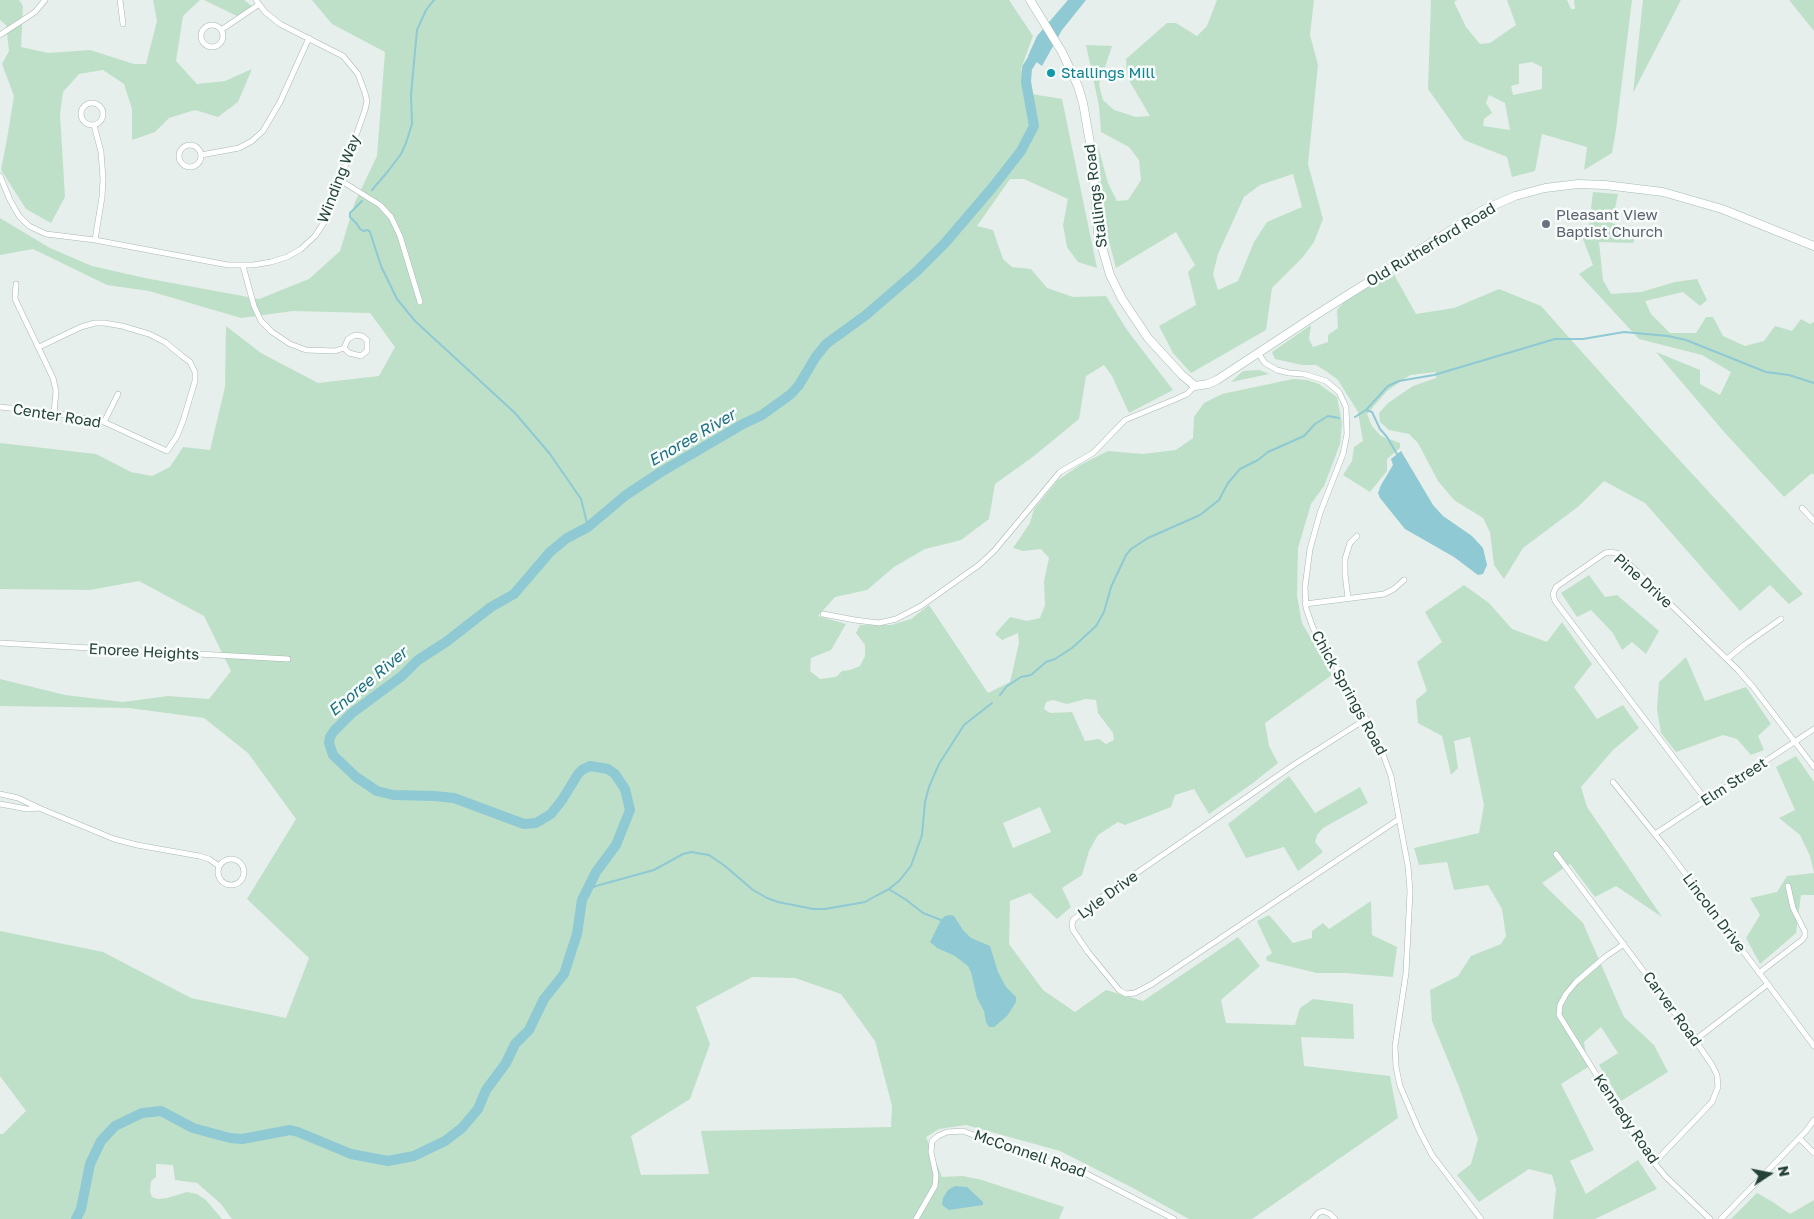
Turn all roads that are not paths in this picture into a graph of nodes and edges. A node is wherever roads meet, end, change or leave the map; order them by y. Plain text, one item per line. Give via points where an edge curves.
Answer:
1 (45, 0) edge
2 (120, 0) edge
3 (1030, 0) edge
4 (257, 2) edge
5 (123, 24) dead end
6 (221, 30) junction
7 (0, 35) edge
8 (309, 38) junction
9 (94, 125) junction
10 (201, 155) junction
11 (0, 176) edge
12 (340, 180) junction
13 (95, 240) junction
14 (1814, 246) edge
15 (243, 266) junction
16 (16, 284) dead end
17 (420, 302) dead end
18 (39, 347) junction
19 (344, 348) junction
20 (1258, 353) junction
21 (1195, 386) junction
22 (118, 394) dead end
23 (0, 407) edge
24 (54, 413) junction
25 (104, 422) junction
26 (1802, 508) dead end
27 (1814, 521) edge
28 (1357, 536) dead end
29 (1404, 580) dead end
30 (1348, 598) junction
31 (1305, 604) junction
32 (823, 614) dead end
33 (1781, 619) dead end
34 (0, 643) edge
35 (288, 659) dead end
36 (1727, 660) junction
37 (1366, 718) junction
38 (1814, 729) edge
39 (1794, 742) junction
40 (1814, 767) edge
41 (1613, 782) dead end
42 (0, 794) edge
43 (1706, 800) junction
44 (0, 804) edge
45 (39, 808) junction
46 (1398, 819) junction
47 (1655, 834) junction
48 (1556, 854) dead end
49 (219, 866) junction
50 (1788, 886) dead end
51 (1624, 944) junction
52 (1760, 973) junction
53 (1768, 984) junction
54 (1695, 1040) junction
55 (1814, 1046) edge
56 (1814, 1120) edge
57 (1799, 1138) junction
58 (1814, 1153) edge
59 (1654, 1163) junction
60 (916, 1219) edge
61 (1174, 1219) edge
62 (1313, 1219) edge
63 (1335, 1219) edge
64 (1481, 1219) edge
65 (1710, 1219) edge
66 (1721, 1219) edge

1 - 7 street via 35,12
2 - 5 street
3 - 21 street, Stallings Road via 1062,52 1083,103 1092,154 1098,233 1110,275 1148,338
4 - 6 street
4 - 8 street, Winding Way via 280,24
6 - 6 street via 220,44 209,47 203,42 204,28 215,26
8 - 10 street via 263,131 239,148
8 - 12 street, Winding Way via 348,61 366,93 365,110
9 - 9 street via 101,120 103,112 98,105 90,103 83,108 81,116 86,123
9 - 13 street via 103,179
10 - 10 street via 200,161 192,166 184,165 179,157 182,148 188,145 196,147
11 - 13 street, Winding Way via 14,208 29,226 46,234
12 - 15 street, Winding Way via 325,221 307,244 280,260
12 - 17 street via 380,205 392,217
13 - 15 street, Winding Way
14 - 20 street, Old Rutherford Road via 1722,209 1663,192 1605,184 1545,188 1516,196 1476,214
15 - 19 street via 254,306 261,321 272,332 306,350 335,351
16 - 18 street via 15,299
18 - 24 street via 56,391
18 - 25 street, Center Road via 81,327 104,323 149,334 190,362 195,381 184,421 167,451
19 - 19 street via 359,356 366,353 367,340 357,334 348,339
20 - 21 street, Old Rutherford Road via 1213,382
20 - 31 street, Chick Springs Road via 1265,363 1277,370 1326,380 1339,392 1346,412 1347,434 1343,454 1310,549
21 - 32 street via 1187,394 1125,420 1093,453 1060,472 994,551 973,570 921,606 896,619 879,623
22 - 25 street
23 - 24 street, Center Road
24 - 25 street, Center Road
26 - 27 street
28 - 30 street via 1350,543 1345,559
29 - 30 street via 1384,594
30 - 31 street
31 - 37 street, Chick Springs Road via 1313,628
33 - 36 street
34 - 35 street, Enoree Heights
36 - 39 street, Pine Drive via 1753,686
36 - 43 street, Pine Drive via 1617,553 1605,553 1554,590 1555,601
37 - 46 street, Chick Springs Road via 1387,764
37 - 46 street, Lyle Drive via 1093,904 1073,920 1073,930 1119,990 1126,994 1135,993
38 - 39 street, Elm Street
39 - 40 street, Pine Drive
39 - 43 street, Elm Street
41 - 47 street, Lincoln Drive
42 - 45 street
43 - 47 street, Elm Street
44 - 45 street
45 - 49 street via 114,839 199,856
46 - 64 street, Chick Springs Road via 1410,890 1406,973 1395,1046 1397,1075 1425,1143
47 - 52 street, Lincoln Drive
48 - 51 street, Carver Road
49 - 49 street via 218,875 225,884 234,885 243,878 244,869 237,860 225,860
50 - 52 street via 1805,936
51 - 54 street, Carver Road
51 - 59 street, Kennedy Road via 1576,982 1559,1008 1564,1024 1633,1136
52 - 53 street, Lincoln Drive
53 - 54 street
53 - 55 street, Lincoln Drive
54 - 59 street, Carver Road via 1715,1068 1716,1096
56 - 57 street
57 - 58 street
57 - 66 street
59 - 65 street, Kennedy Road
60 - 61 street, McConnell Road via 935,1186 932,1141 947,1132 963,1131 1085,1173
62 - 63 street via 1318,1213 1325,1212

